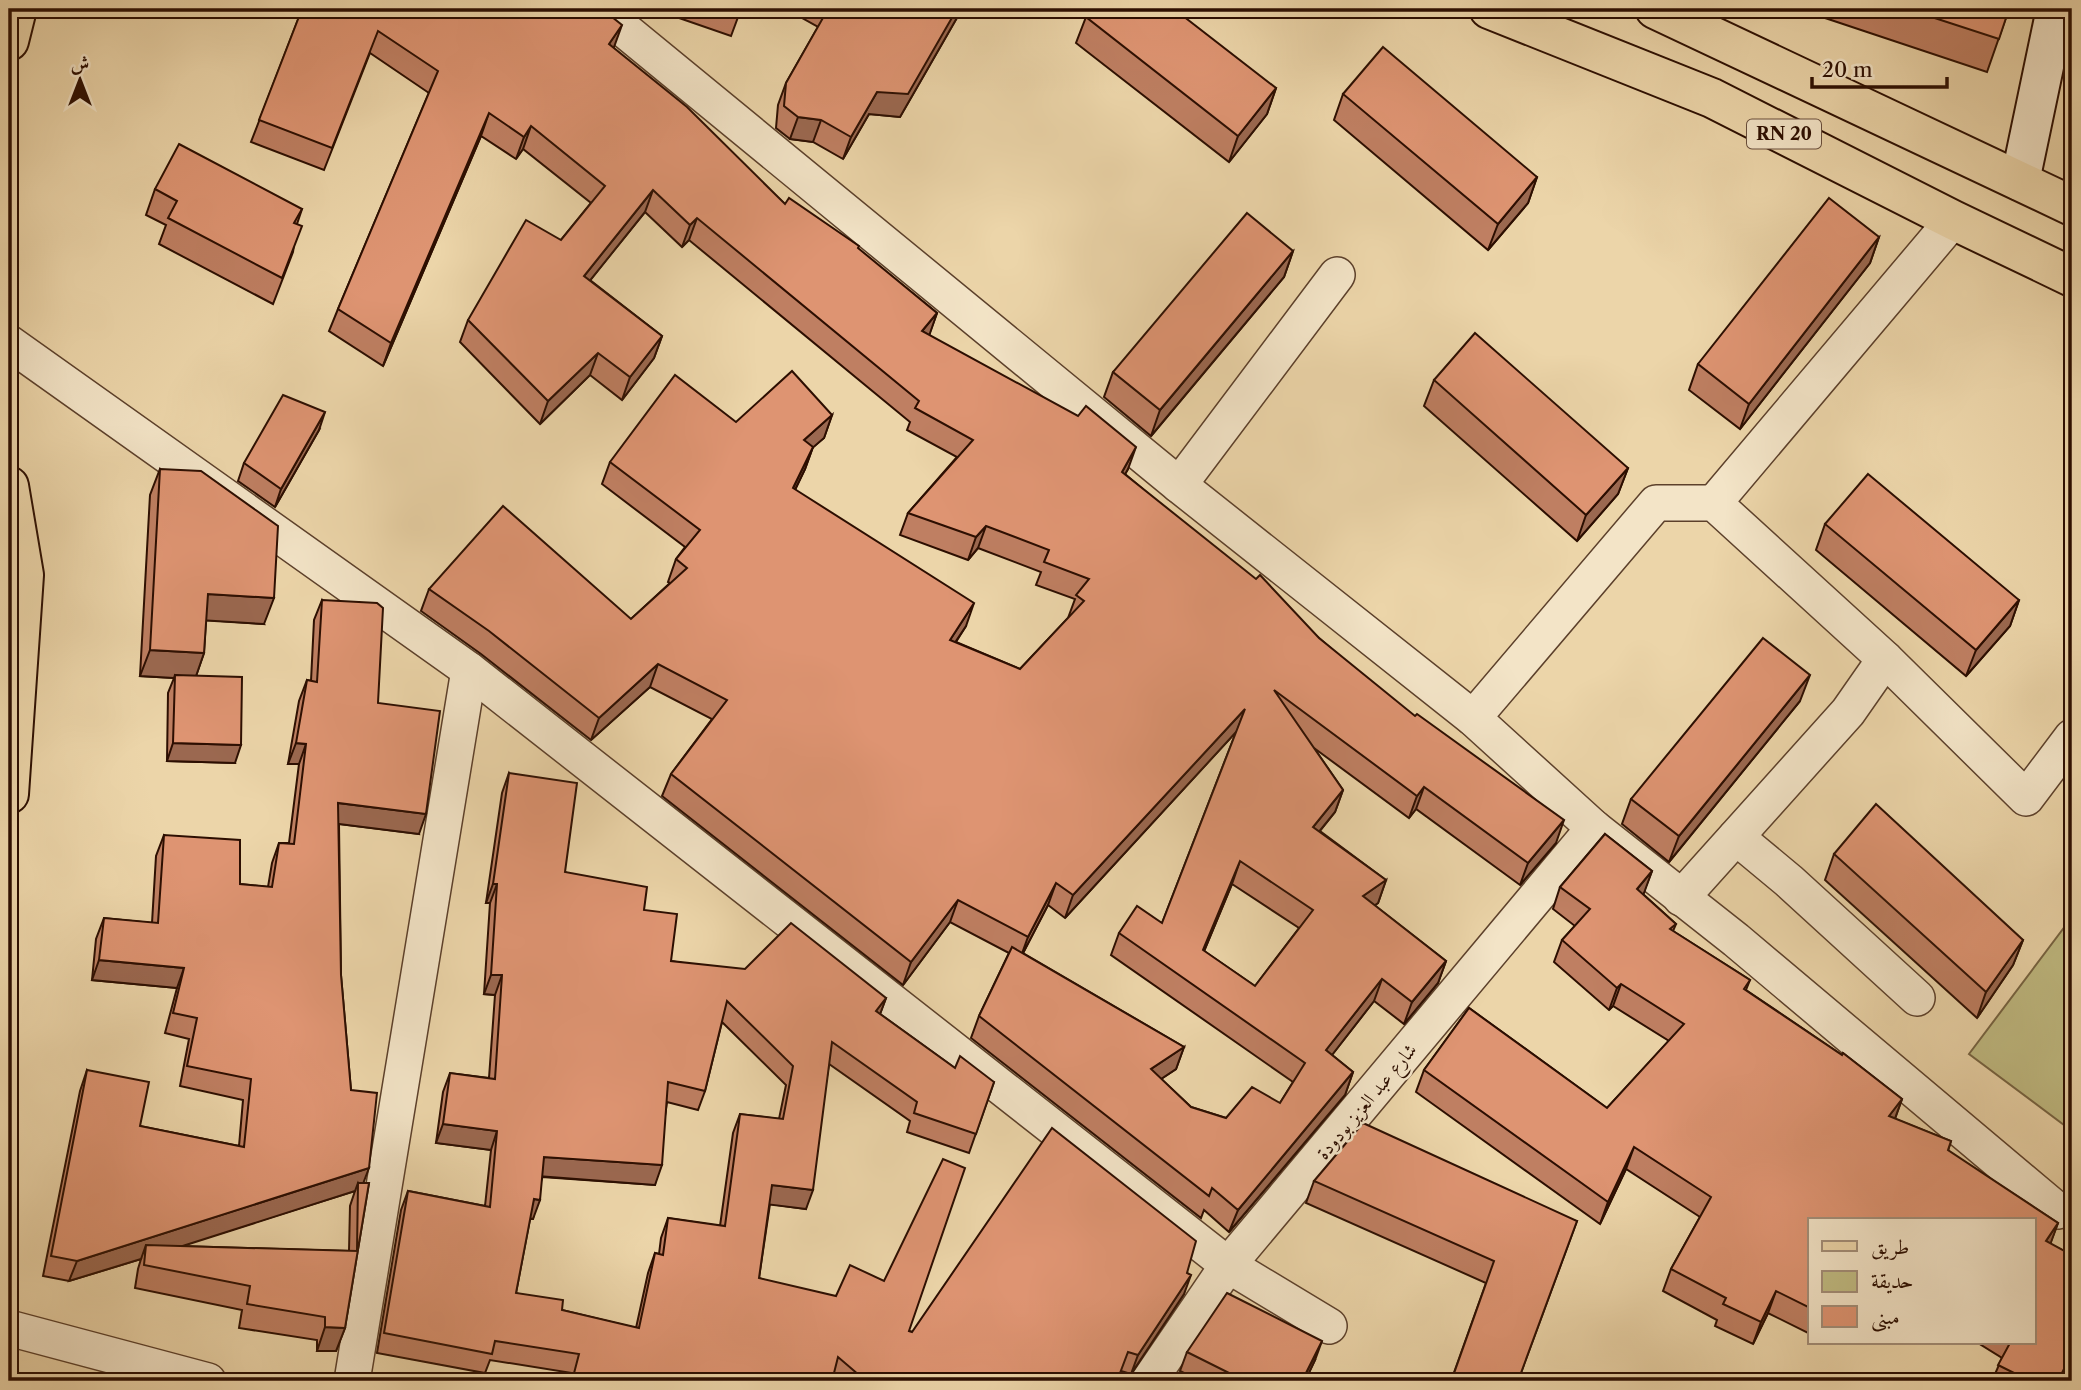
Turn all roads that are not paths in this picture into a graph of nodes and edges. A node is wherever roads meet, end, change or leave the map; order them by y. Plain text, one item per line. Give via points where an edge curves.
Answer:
1 (17, 9) edge
2 (599, 9) edge
3 (1489, 9) edge
4 (2056, 9) edge
5 (1669, 11) edge
6 (9, 41) edge
7 (2020, 181) junction
8 (2072, 206) edge
9 (1953, 220) junction
10 (1337, 275) dead end
11 (2072, 277) edge
12 (9, 343) edge
13 (9, 485) edge
14 (1179, 485) junction
15 (1714, 503) junction
16 (1885, 659) junction
17 (470, 670) junction
18 (1473, 718) junction
19 (2068, 751) edge
20 (9, 794) edge
21 (1594, 828) junction
22 (1736, 837) junction
23 (1681, 898) junction
24 (1917, 998) dead end
25 (2058, 1211) dead end
26 (1228, 1265) junction
27 (1329, 1326) dead end
28 (9, 1328) edge
29 (208, 1381) edge
30 (352, 1381) edge
31 (1149, 1381) edge

1 - 6 main road
2 - 14 street
3 - 9 main road, RN 20 via 1712,98
4 - 7 street
5 - 7 main road
7 - 8 main road
9 - 11 main road, RN 20
9 - 15 street
10 - 14 street
12 - 17 street
13 - 20 main road via 24,575
14 - 18 street
15 - 16 street
15 - 18 street via 1656,503
16 - 19 street via 2026,798
16 - 22 street via 1848,712
17 - 26 street
17 - 30 street
18 - 21 street
21 - 23 street
21 - 26 street, شارع عبد العزيز بودودة
22 - 23 street
22 - 24 street
23 - 25 street
26 - 27 street
26 - 31 street, شارع عبد العزيز بودودة
28 - 29 street

